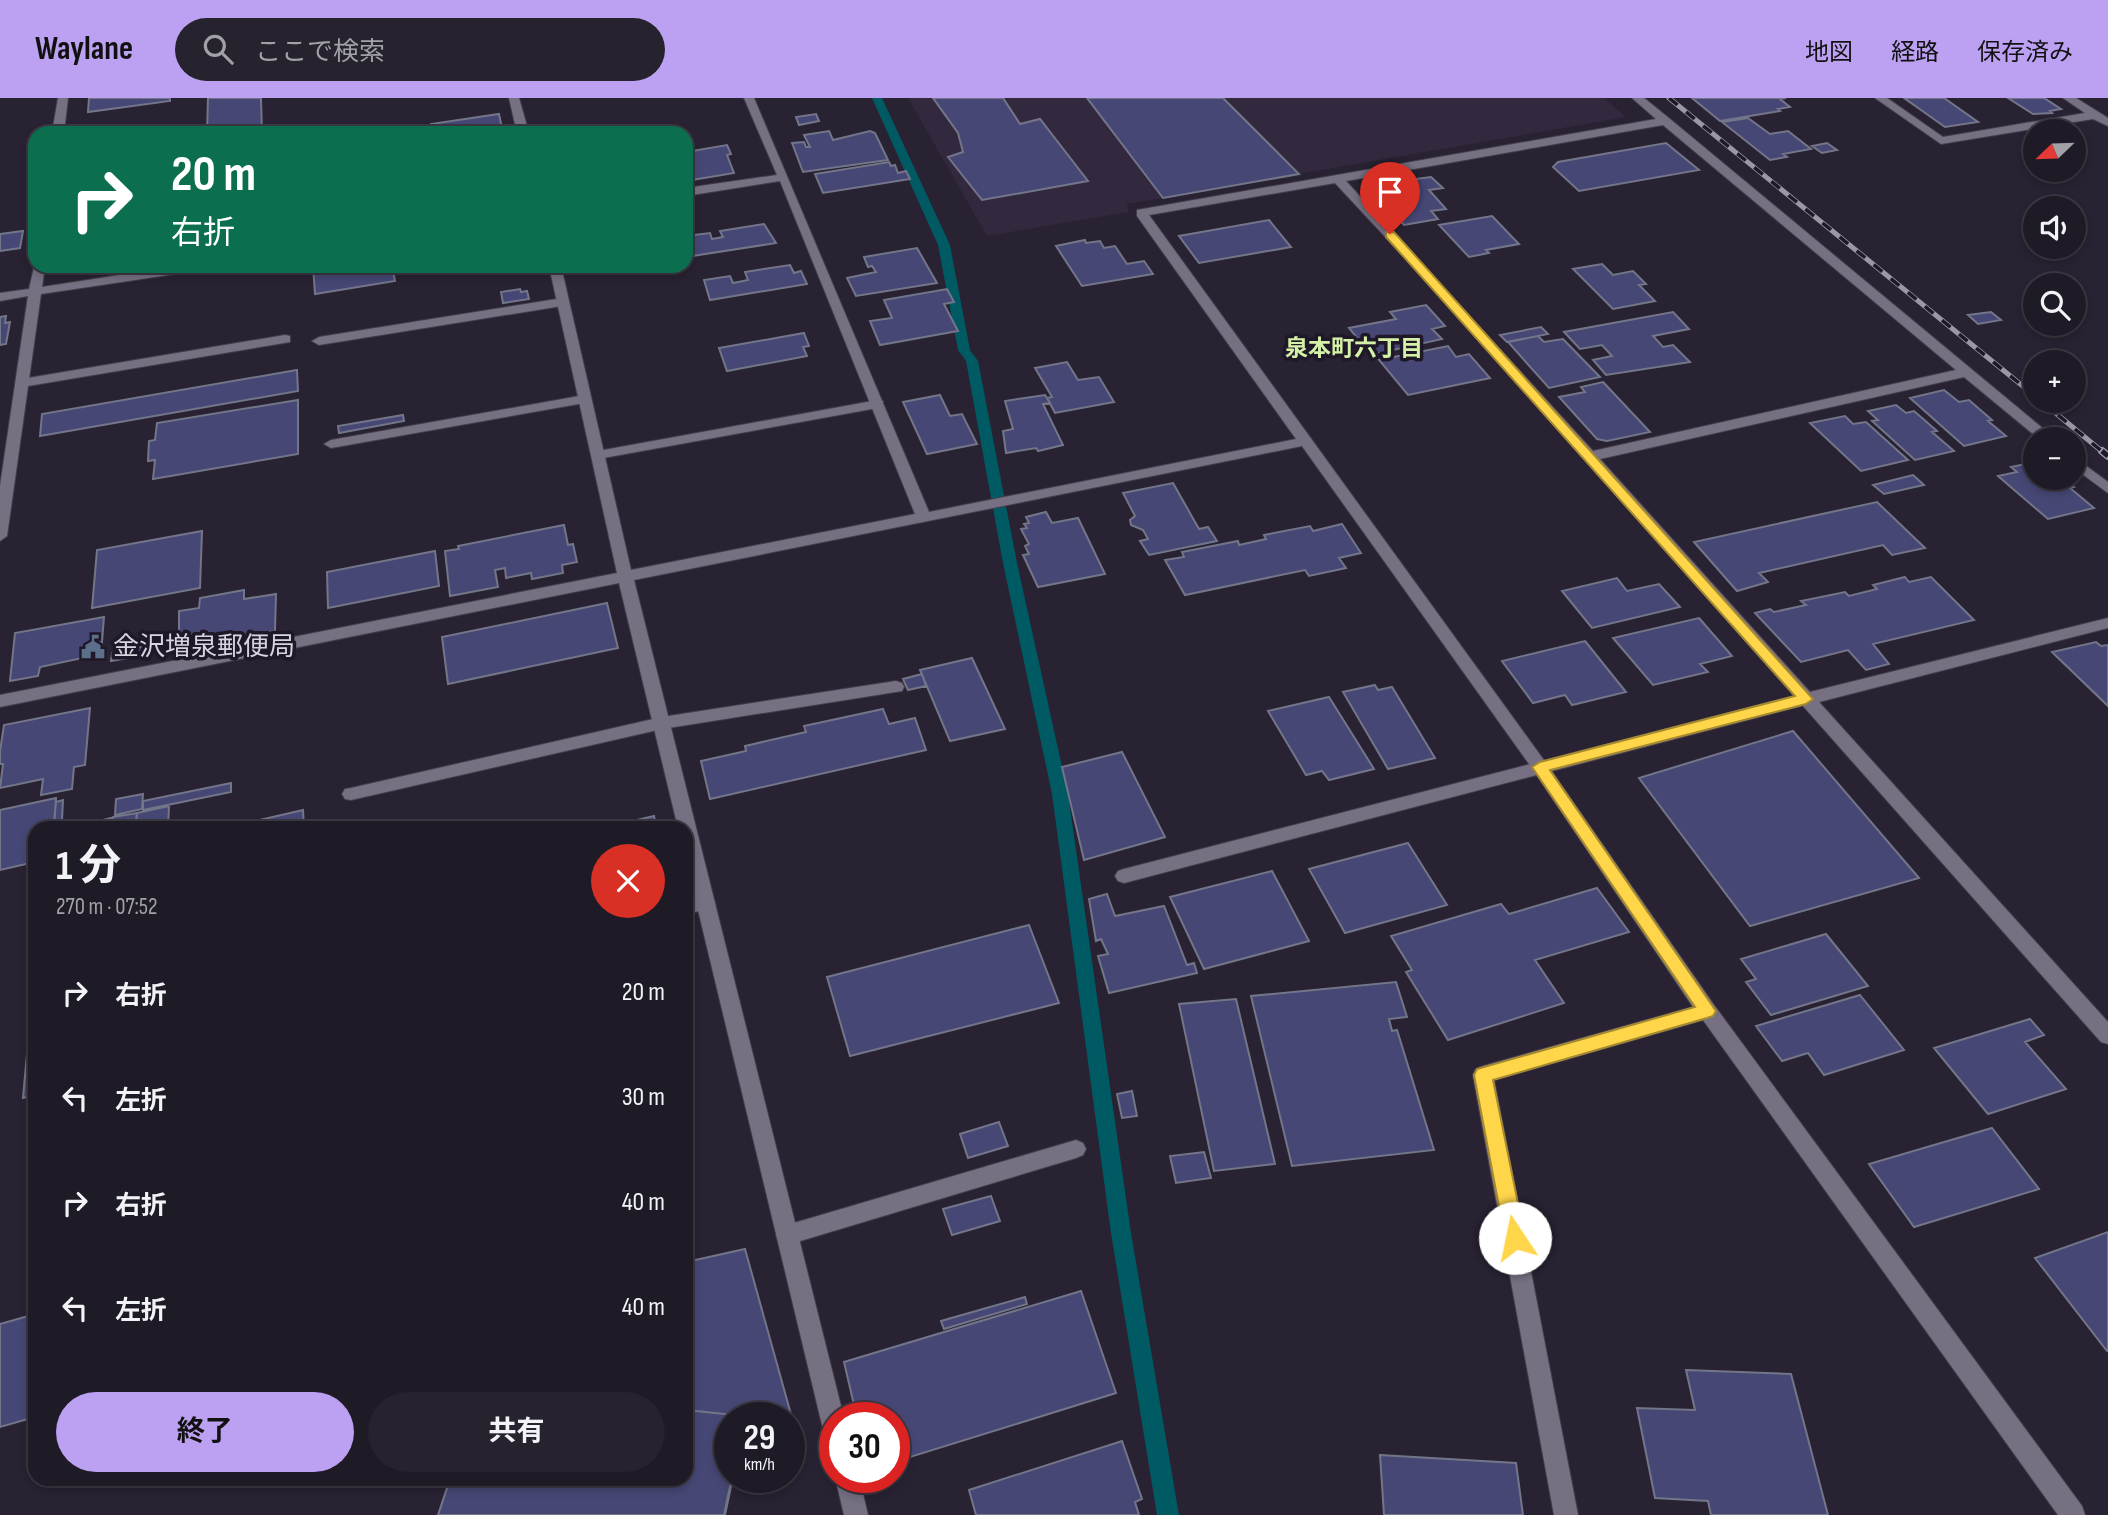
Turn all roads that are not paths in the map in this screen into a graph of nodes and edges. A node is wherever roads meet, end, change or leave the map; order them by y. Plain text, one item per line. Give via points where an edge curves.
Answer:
1 (63, 98) edge
2 (514, 98) edge
3 (749, 98) edge
4 (1637, 98) edge
5 (1880, 98) edge
6 (2068, 98) edge
7 (2095, 115) junction
8 (1666, 121) junction
9 (2108, 123) edge
10 (59, 126) edge
11 (521, 126) edge
12 (784, 177) junction
13 (1339, 180) junction
14 (693, 191) edge
15 (38, 273) edge
16 (157, 273) edge
17 (557, 273) edge
18 (35, 292) junction
19 (0, 297) edge
20 (563, 302) junction
21 (285, 339) dead end
22 (319, 341) dead end
23 (1967, 372) junction
24 (22, 383) junction
25 (585, 399) junction
26 (878, 404) junction
27 (2033, 427) edge
28 (1307, 441) junction
29 (331, 444) dead end
30 (598, 455) junction
31 (1588, 457) junction
32 (2086, 471) edge
33 (2108, 489) edge
34 (923, 516) junction
35 (0, 536) edge
36 (625, 576) junction
37 (2108, 623) edge
38 (896, 687) dead end
39 (1806, 699) junction
40 (0, 701) edge
41 (662, 723) junction
42 (1540, 767) junction
43 (351, 794) dead end
44 (686, 821) edge
45 (693, 849) edge
46 (1124, 876) dead end
47 (706, 902) junction
48 (693, 905) edge
49 (1707, 1011) junction
50 (2108, 1036) edge
51 (1076, 1149) dead end
52 (787, 1235) junction
53 (828, 1402) edge
54 (851, 1493) edge
55 (856, 1515) edge
56 (1566, 1515) edge
57 (2073, 1515) edge

1 - 10 street
2 - 11 street
3 - 12 street
4 - 8 street
5 - 7 street via 1941,141
6 - 7 street
7 - 9 street
8 - 13 street
8 - 23 street
12 - 14 street
12 - 26 street
13 - 28 street via 1141,213
13 - 31 street
15 - 18 street
16 - 18 street
17 - 20 street
18 - 19 street
18 - 24 street
20 - 22 street
20 - 25 street
21 - 24 street
23 - 27 street
23 - 31 street
24 - 35 street
25 - 29 street
25 - 30 street
26 - 30 street
26 - 34 street
28 - 34 street
28 - 42 street
30 - 36 street
31 - 39 street
32 - 33 street
34 - 36 street
36 - 40 street
36 - 41 street
37 - 39 street
38 - 41 street
39 - 42 street
39 - 50 street
41 - 43 street
41 - 44 street
42 - 46 street
42 - 49 street
45 - 47 street
47 - 48 street
47 - 52 street
49 - 56 street via 1483,1075
49 - 57 street
51 - 52 street
52 - 53 street
54 - 55 street

